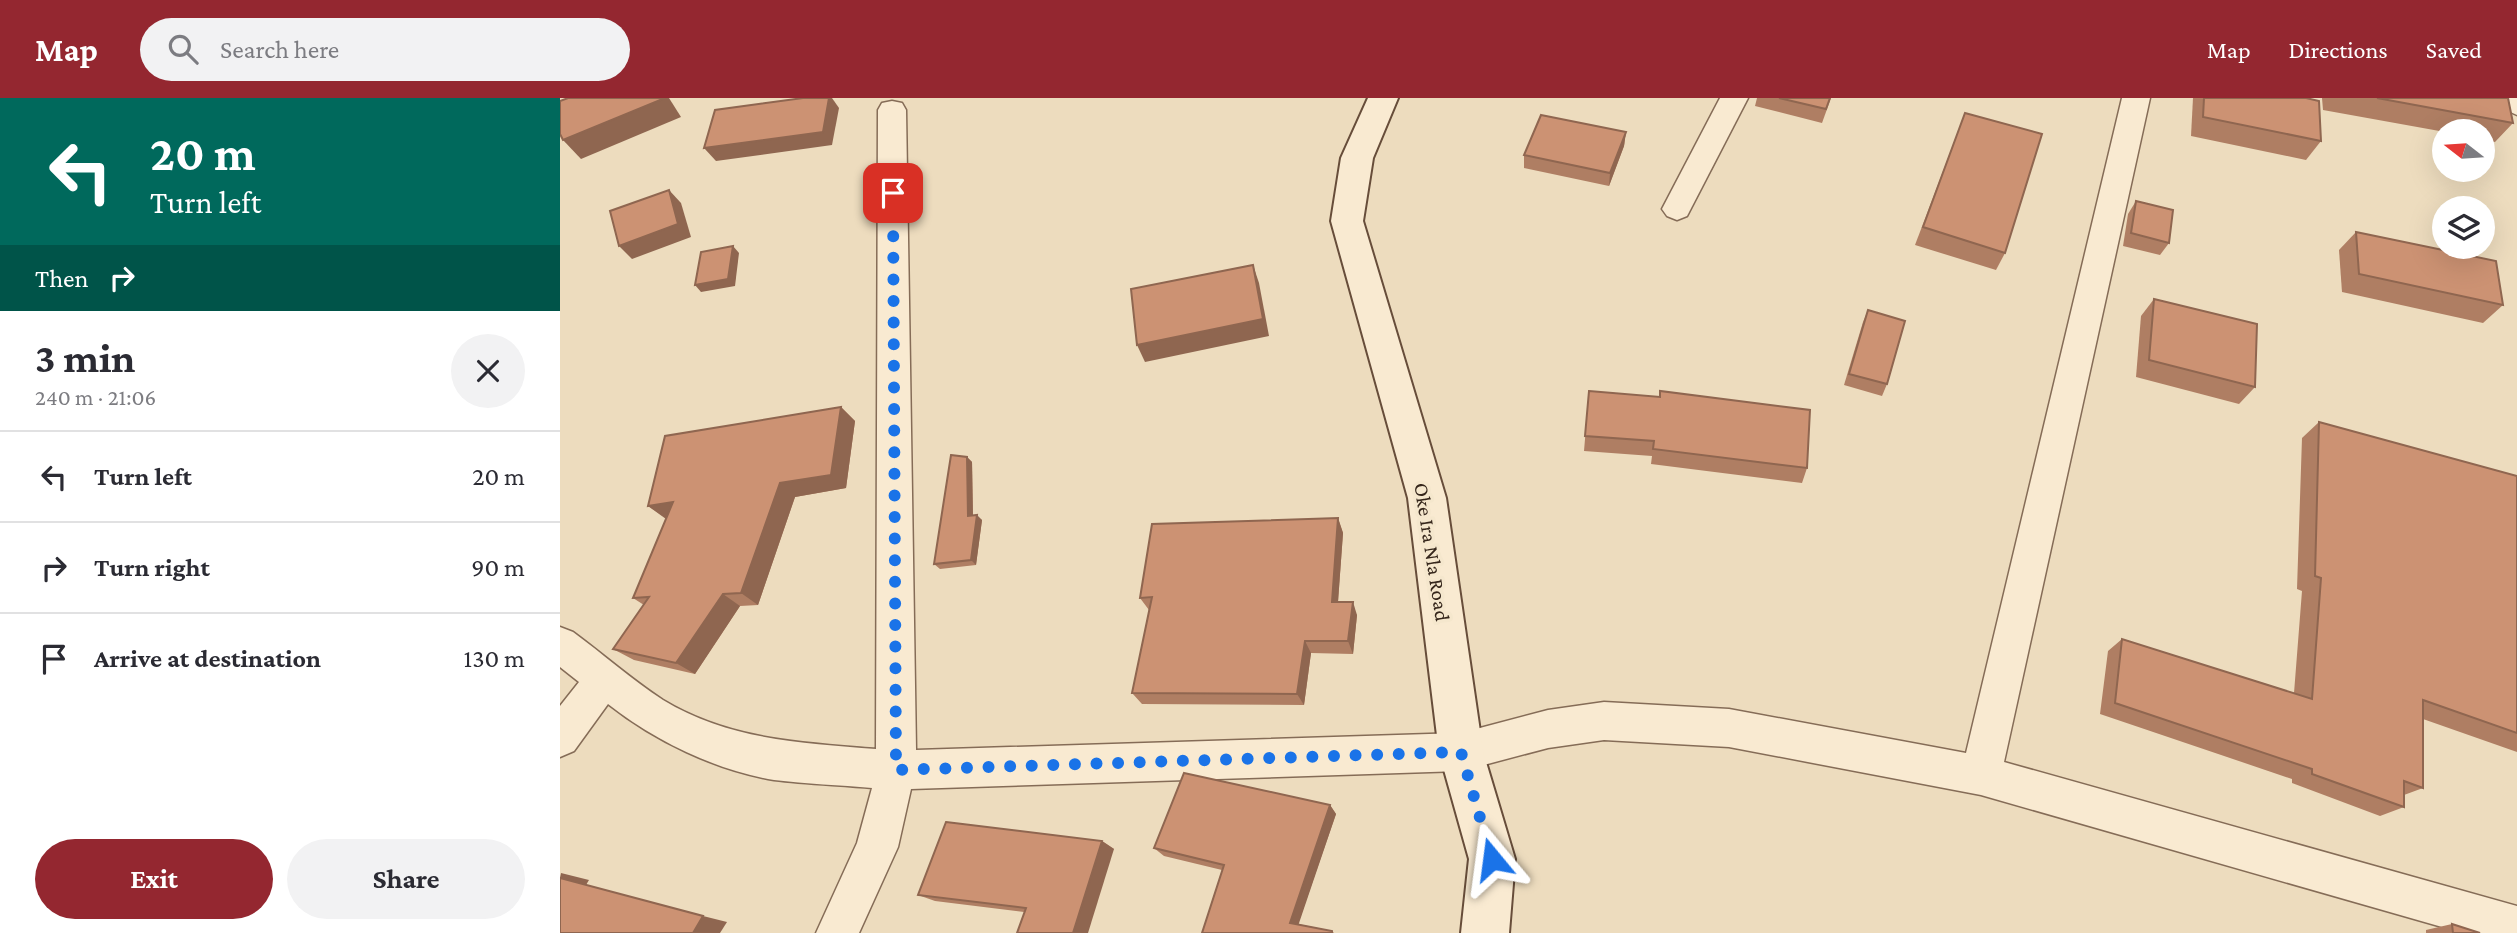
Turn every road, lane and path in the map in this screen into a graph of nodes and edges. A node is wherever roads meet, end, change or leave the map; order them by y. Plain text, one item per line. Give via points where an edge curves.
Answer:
1 (1383, 98) edge
2 (1734, 98) edge
3 (2136, 98) edge
4 (2503, 98) edge
5 (2517, 106) edge
6 (892, 110) dead end
7 (1677, 209) dead end
8 (560, 644) edge
9 (605, 678) junction
10 (560, 738) edge
11 (1461, 752) junction
12 (896, 770) junction
13 (1981, 775) junction
14 (2517, 927) edge
15 (837, 933) edge
16 (1485, 933) edge

1 - 11 street, Oke Ira Nla Road via 1357,158 1347,220 1427,498
2 - 7 street
3 - 13 street
4 - 5 street
6 - 12 street
8 - 9 street
9 - 10 street
9 - 12 street via 650,713 709,742 773,760
11 - 12 street
11 - 13 street via 1604,720 1729,728
11 - 16 street, Oke Ira Nla Road via 1492,859
12 - 15 street via 877,847
13 - 14 street

